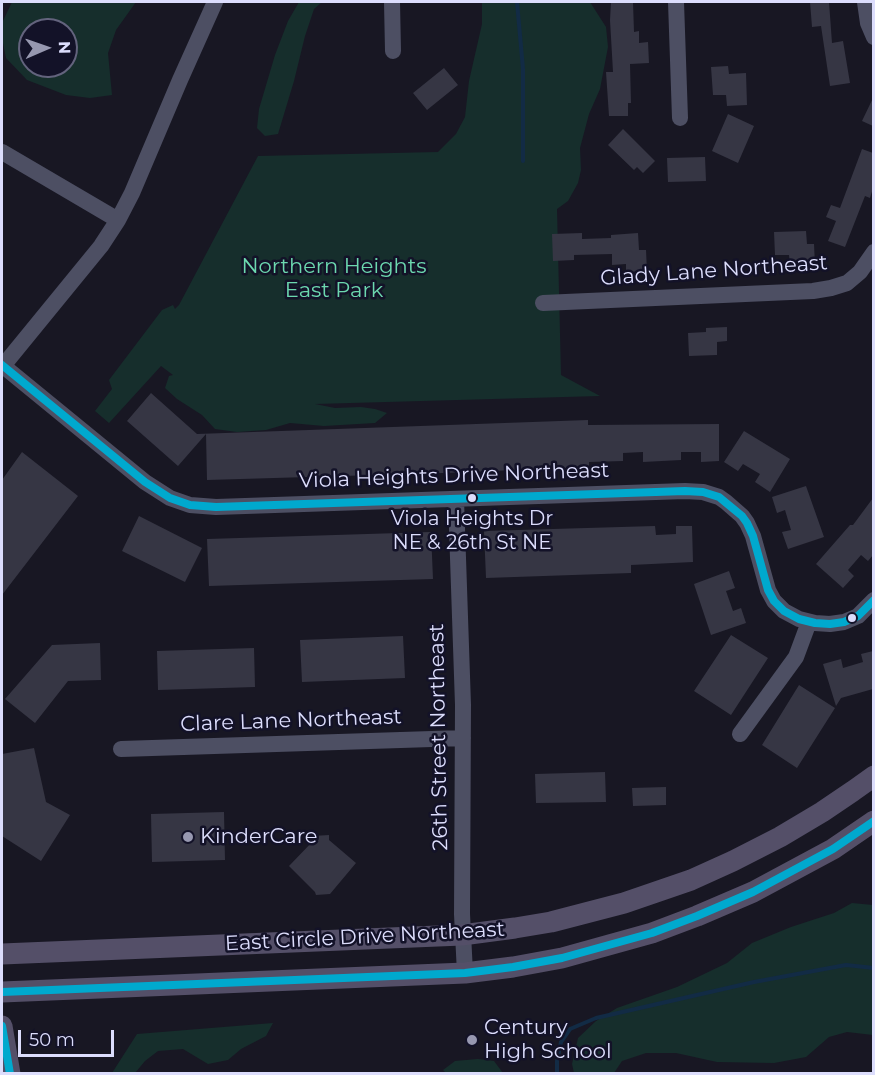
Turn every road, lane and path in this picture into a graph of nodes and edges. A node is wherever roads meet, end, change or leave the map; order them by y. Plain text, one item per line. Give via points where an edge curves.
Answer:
1 (215, 2) edge
2 (392, 2) edge
3 (676, 2) edge
4 (865, 2) edge
5 (873, 37) edge
6 (393, 51) dead end
7 (680, 118) dead end
8 (2, 152) edge
9 (118, 220) junction
10 (873, 252) edge
11 (543, 303) dead end
12 (2, 366) edge
13 (456, 499) junction
14 (873, 600) edge
15 (809, 622) junction
16 (740, 734) dead end
17 (463, 738) junction
18 (121, 749) dead end
19 (873, 776) edge
20 (873, 821) edge
21 (462, 935) junction
22 (2, 954) edge
23 (465, 973) junction
24 (2, 992) edge
25 (2, 1026) edge
26 (10, 1074) edge

1 - 9 street
2 - 6 street
3 - 7 street
4 - 5 street
8 - 9 street
9 - 12 street
10 - 11 street, Glady Lane Northeast via 847,283 822,290
12 - 13 street, Viola Heights Drive Northeast via 145,482 190,505
13 - 15 street, Viola Heights Drive Northeast via 685,490 718,497 747,523 774,601 784,611
13 - 17 street, 26th Street Northeast
14 - 15 street, Viola Heights Drive Northeast via 858,616 844,622
15 - 16 street via 796,657
17 - 18 street, Clare Lane Northeast
17 - 21 street, 26th Street Northeast
19 - 21 main road, East Circle Drive Northeast via 780,837 691,879 586,914
20 - 23 main road, East Circle Drive Northeast via 833,849 753,892 652,933 562,958
21 - 22 main road, East Circle Drive Northeast
21 - 23 street, 26th Street Northeast
23 - 24 main road, East Circle Drive Northeast
25 - 26 main road

